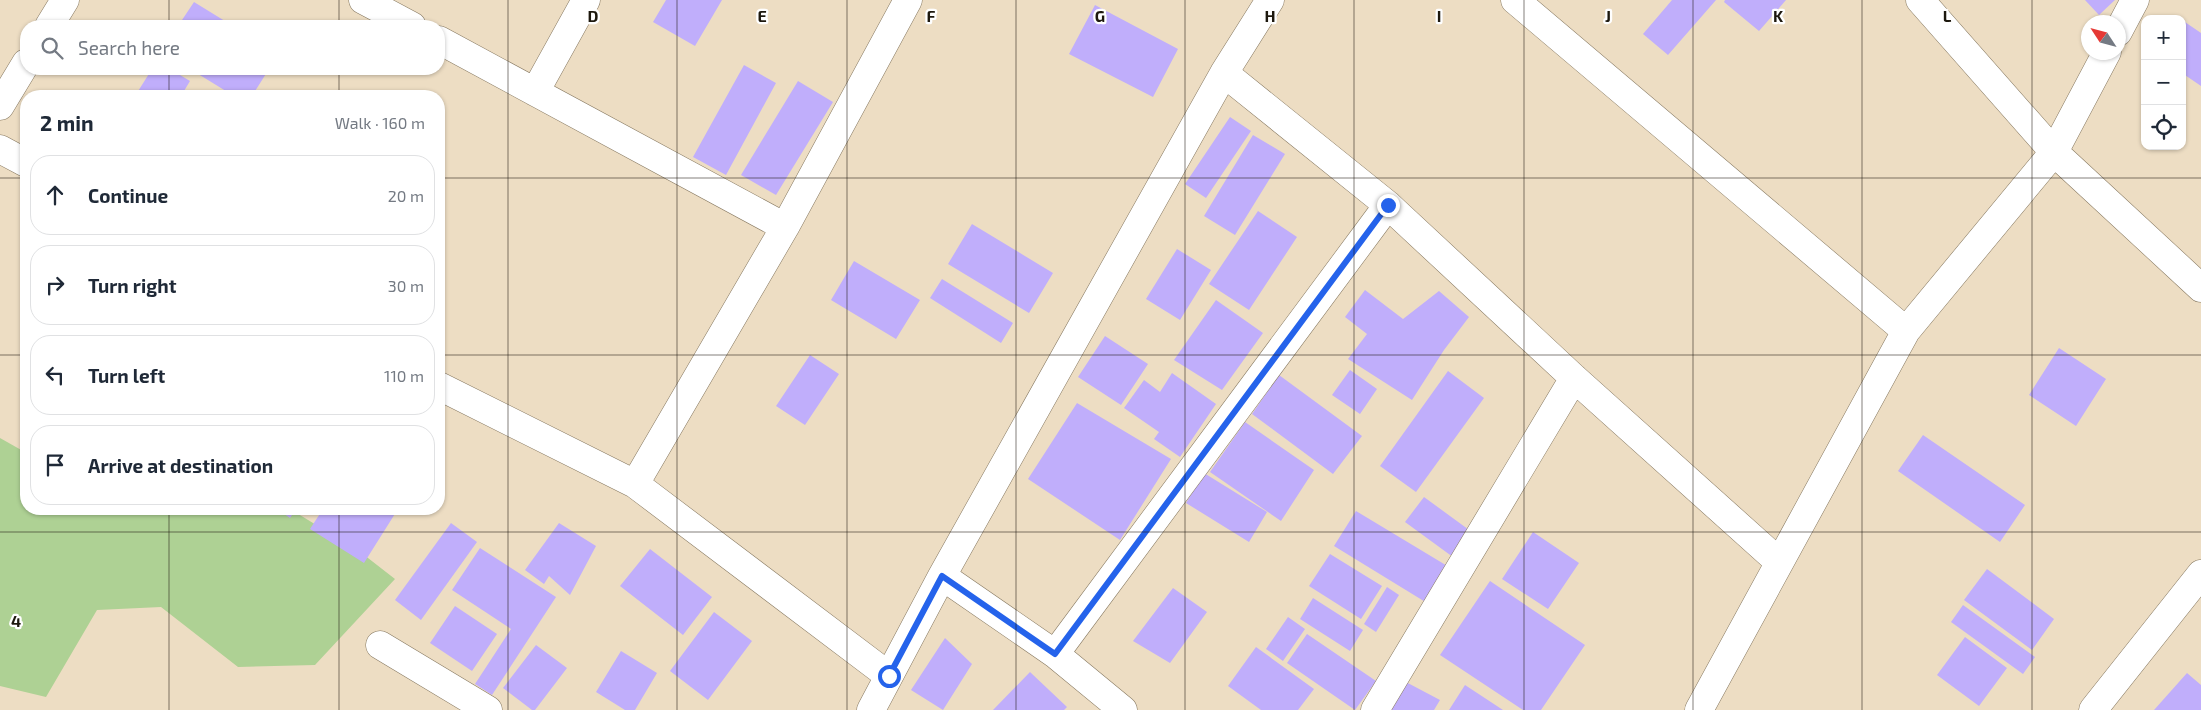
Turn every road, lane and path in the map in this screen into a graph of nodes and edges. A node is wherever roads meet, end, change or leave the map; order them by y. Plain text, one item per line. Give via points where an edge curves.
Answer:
1 (65, 0) edge
2 (364, 0) edge
3 (586, 0) edge
4 (908, 0) edge
5 (1270, 0) edge
6 (1515, 0) edge
7 (1920, 0) edge
8 (2135, 0) edge
9 (2126, 17) edge
10 (53, 20) edge
11 (401, 20) edge
12 (445, 43) edge
13 (2103, 60) edge
14 (20, 73) edge
15 (1224, 73) junction
16 (535, 92) junction
17 (0, 106) edge
18 (0, 148) edge
19 (2054, 152) junction
20 (20, 160) edge
21 (1388, 205) junction
22 (786, 226) junction
23 (2201, 288) edge
24 (1906, 332) junction
25 (1574, 378) junction
26 (445, 389) edge
27 (636, 484) junction
28 (1779, 562) junction
29 (2201, 574) edge
30 (942, 576) junction
31 (380, 645) dead end
32 (1055, 654) junction
33 (889, 676) junction
34 (488, 710) edge
35 (872, 710) edge
36 (1123, 710) edge
37 (1375, 710) edge
38 (1699, 710) edge
39 (2094, 710) edge

1 - 10 street
2 - 11 street
3 - 16 street
4 - 22 street
5 - 15 street
6 - 24 street
7 - 19 street
8 - 9 street
12 - 16 street
13 - 19 street
14 - 17 street
15 - 21 street
15 - 30 street
16 - 22 street
18 - 20 street
19 - 23 street
19 - 24 street
21 - 25 street
21 - 32 street
22 - 27 street
24 - 28 street
25 - 28 street
25 - 37 street
26 - 27 street
27 - 33 street
28 - 38 street
29 - 39 street
30 - 32 street
30 - 33 street
31 - 34 street
32 - 36 street
33 - 35 street

